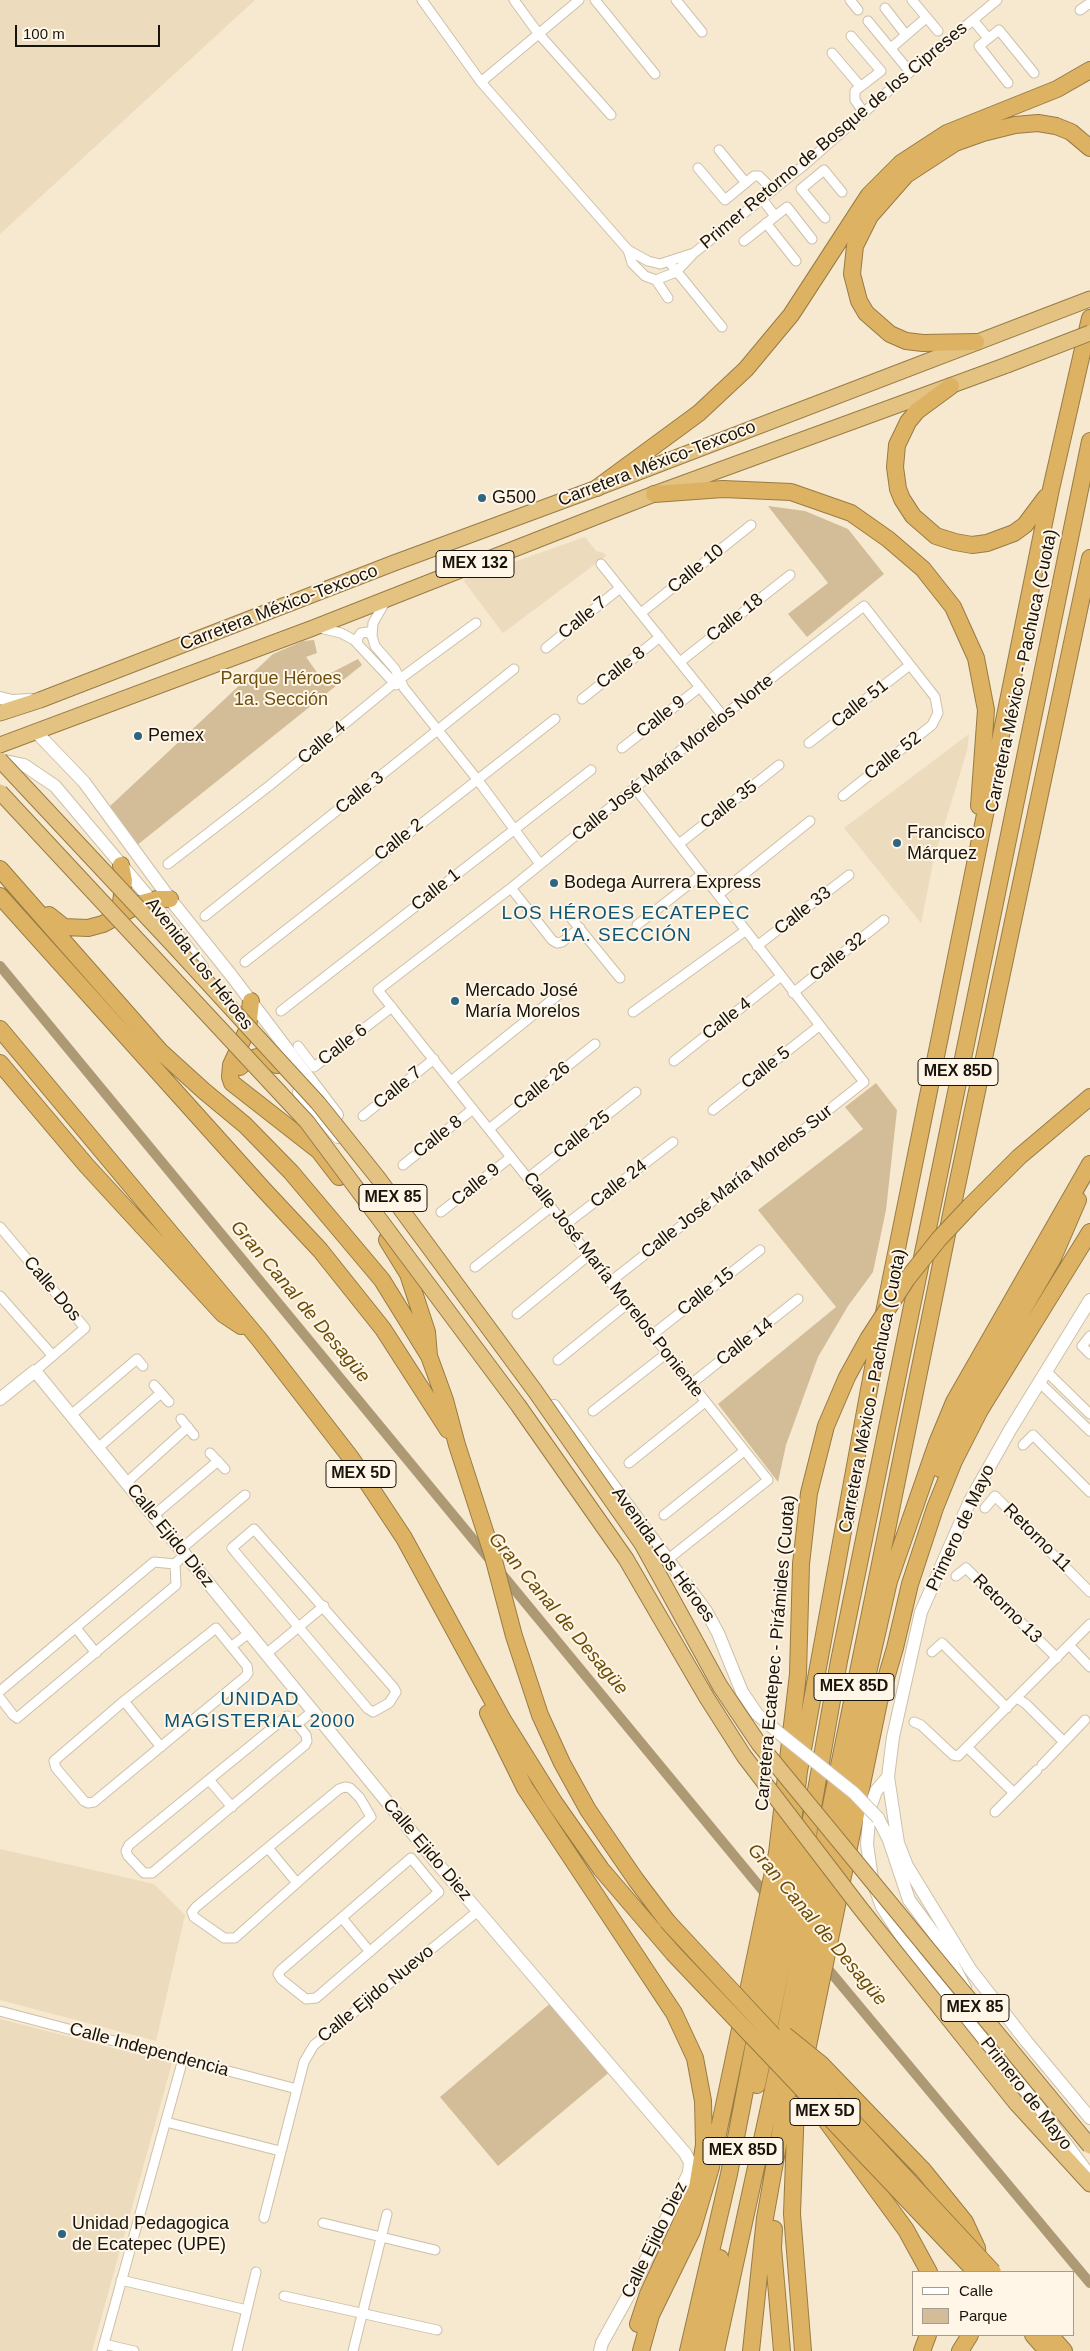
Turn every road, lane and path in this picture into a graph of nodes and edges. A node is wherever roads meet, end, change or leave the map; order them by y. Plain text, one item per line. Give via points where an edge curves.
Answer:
1 (422, 0) edge
2 (514, 0) edge
3 (579, 0) edge
4 (595, 0) edge
5 (676, 0) edge
6 (850, 0) edge
7 (912, 0) edge
8 (997, 0) edge
9 (885, 8) dead end
10 (858, 10) dead end
11 (926, 18) junction
12 (973, 20) junction
13 (868, 21) dead end
14 (702, 32) dead end
15 (938, 32) dead end
16 (538, 33) junction
17 (906, 35) junction
18 (851, 36) dead end
19 (988, 38) junction
20 (891, 48) junction
21 (832, 53) dead end
22 (1090, 70) edge
23 (910, 72) junction
24 (1034, 73) dead end
25 (655, 74) dead end
26 (481, 82) junction
27 (1008, 83) dead end
28 (860, 86) junction
29 (864, 112) junction
30 (611, 115) dead end
31 (1090, 148) edge
32 (719, 150) dead end
33 (803, 166) junction
34 (698, 168) dead end
35 (812, 179) junction
36 (746, 183) junction
37 (772, 190) junction
38 (842, 192) dead end
39 (762, 199) junction
40 (775, 216) junction
41 (826, 218) dead end
42 (766, 224) junction
43 (812, 239) dead end
44 (744, 242) dead end
45 (628, 250) junction
46 (694, 253) junction
47 (796, 261) dead end
48 (669, 262) junction
49 (676, 272) junction
50 (656, 280) junction
51 (668, 298) dead end
52 (1090, 299) edge
53 (1090, 318) edge
54 (722, 327) dead end
55 (1090, 333) edge
56 (976, 342) junction
57 (951, 386) junction
58 (1090, 440) edge
59 (597, 488) junction
60 (1051, 489) junction
61 (654, 494) junction
62 (751, 525) dead end
63 (1090, 558) edge
64 (601, 564) dead end
65 (790, 575) dead end
66 (620, 588) junction
67 (390, 598) junction
68 (641, 613) junction
69 (476, 623) dead end
70 (313, 628) junction
71 (372, 636) junction
72 (660, 637) junction
73 (358, 644) junction
74 (546, 648) dead end
75 (680, 662) junction
76 (910, 665) junction
77 (514, 669) dead end
78 (397, 681) junction
79 (700, 687) junction
80 (0, 698) edge
81 (582, 699) dead end
82 (40, 700) junction
83 (0, 713) edge
84 (938, 713) joint
85 (723, 716) junction
86 (555, 719) dead end
87 (438, 730) junction
88 (36, 732) junction
89 (809, 743) dead end
90 (0, 745) edge
91 (622, 748) dead end
92 (0, 760) edge
93 (779, 765) dead end
94 (591, 770) dead end
95 (477, 779) junction
96 (635, 788) junction
97 (0, 792) edge
98 (843, 796) dead end
99 (810, 821) dead end
100 (515, 828) junction
101 (679, 844) junction
102 (168, 864) dead end
103 (540, 864) junction
104 (121, 866) junction
105 (0, 870) edge
106 (702, 874) junction
107 (974, 875) junction
108 (849, 876) dead end
109 (511, 888) junction
110 (718, 895) junction
111 (0, 896) edge
112 (151, 900) junction
113 (170, 900) junction
114 (34, 906) junction
115 (567, 913) dead end
116 (205, 916) dead end
117 (884, 920) dead end
118 (110, 921) junction
119 (637, 924) dead end
120 (580, 928) junction
121 (745, 931) junction
122 (757, 946) junction
123 (245, 962) dead end
124 (780, 976) junction
125 (620, 978) dead end
126 (378, 990) joint
127 (793, 993) junction
128 (558, 995) dead end
129 (251, 1001) junction
130 (392, 1006) junction
131 (281, 1010) dead end
132 (633, 1012) dead end
133 (820, 1026) junction
134 (248, 1028) junction
135 (0, 1029) edge
136 (595, 1044) dead end
137 (298, 1046) dead end
138 (434, 1059) junction
139 (674, 1061) dead end
140 (0, 1062) edge
141 (277, 1065) junction
142 (450, 1081) junction
143 (232, 1083) junction
144 (636, 1092) dead end
145 (1087, 1099) edge
146 (252, 1100) junction
147 (228, 1106) junction
148 (473, 1109) junction
149 (713, 1110) dead end
150 (363, 1116) dead end
151 (489, 1129) junction
152 (673, 1142) dead end
153 (511, 1157) junction
154 (403, 1165) dead end
155 (1090, 1165) edge
156 (528, 1178) junction
157 (390, 1183) junction
158 (551, 1207) junction
159 (441, 1212) dead end
160 (0, 1226) edge
161 (565, 1226) junction
162 (1090, 1232) edge
163 (760, 1250) dead end
164 (589, 1255) junction
165 (475, 1267) dead end
166 (610, 1282) junction
167 (0, 1296) edge
168 (798, 1299) dead end
169 (1090, 1300) edge
170 (628, 1304) junction
171 (517, 1314) dead end
172 (652, 1335) junction
173 (1090, 1336) edge
174 (259, 1339) junction
175 (667, 1353) junction
176 (1090, 1354) edge
177 (53, 1356) junction
178 (429, 1356) junction
179 (558, 1360) dead end
180 (143, 1366) dead end
181 (35, 1371) junction
182 (1042, 1377) junction
183 (691, 1384) junction
184 (154, 1385) dead end
185 (161, 1393) junction
186 (0, 1399) edge
187 (1077, 1401) junction
188 (169, 1402) dead end
189 (706, 1402) junction
190 (1068, 1410) junction
191 (593, 1412) dead end
192 (1090, 1414) edge
193 (71, 1415) junction
194 (181, 1419) dead end
195 (188, 1427) junction
196 (1090, 1430) edge
197 (194, 1434) dead end
198 (457, 1445) junction
199 (1023, 1445) dead end
200 (98, 1448) junction
201 (744, 1451) junction
202 (210, 1453) dead end
203 (218, 1461) junction
204 (629, 1463) dead end
205 (225, 1469) dead end
206 (126, 1483) junction
207 (1090, 1492) edge
208 (245, 1495) dead end
209 (985, 1508) dead end
210 (664, 1515) dead end
211 (153, 1516) junction
212 (183, 1552) junction
213 (668, 1560) junction
214 (175, 1564) junction
215 (956, 1576) dead end
216 (1090, 1592) edge
217 (324, 1606) junction
218 (1090, 1624) edge
219 (299, 1627) junction
220 (76, 1628) junction
221 (452, 1628) junction
222 (250, 1633) junction
223 (1069, 1645) junction
224 (232, 1646) junction
225 (96, 1652) junction
226 (932, 1652) dead end
227 (266, 1654) junction
228 (1057, 1658) junction
229 (1090, 1667) edge
230 (0, 1691) edge
231 (0, 1698) edge
232 (1017, 1698) junction
233 (124, 1701) junction
234 (879, 1702) junction
235 (1007, 1708) junction
236 (313, 1711) junction
237 (1085, 1720) dead end
238 (914, 1722) dead end
239 (298, 1724) junction
240 (1064, 1742) junction
241 (161, 1747) junction
242 (968, 1748) junction
243 (888, 1777) junction
244 (210, 1781) junction
245 (374, 1786) junction
246 (1014, 1793) junction
247 (360, 1798) junction
248 (232, 1807) junction
249 (995, 1812) dead end
250 (268, 1848) junction
251 (437, 1862) junction
252 (861, 1869) junction
253 (425, 1873) junction
254 (297, 1883) junction
255 (817, 1902) junction
256 (478, 1911) junction
257 (342, 1918) junction
258 (944, 1947) junction
259 (370, 1952) junction
260 (970, 1969) junction
261 (741, 2000) junction
262 (0, 2011) edge
263 (183, 2059) junction
264 (297, 2089) junction
265 (814, 2101) junction
266 (796, 2105) junction
267 (1038, 2106) junction
268 (1090, 2118) edge
269 (166, 2122) junction
270 (1090, 2132) edge
271 (1090, 2146) edge
272 (280, 2151) junction
273 (1090, 2176) edge
274 (1090, 2184) edge
275 (387, 2214) dead end
276 (264, 2218) dead end
277 (323, 2223) dead end
278 (382, 2237) junction
279 (435, 2250) dead end
280 (928, 2271) edge
281 (977, 2271) edge
282 (978, 2271) edge
283 (992, 2271) edge
284 (256, 2272) dead end
285 (121, 2280) junction
286 (284, 2296) dead end
287 (659, 2300) junction
288 (247, 2310) junction
289 (362, 2314) junction
290 (437, 2330) dead end
291 (928, 2336) edge
292 (969, 2336) edge
293 (1034, 2336) edge
294 (1051, 2336) edge
295 (103, 2348) edge
296 (134, 2351) edge
297 (237, 2351) edge
298 (353, 2351) edge
299 (600, 2351) edge
300 (632, 2351) edge
301 (641, 2351) edge
302 (649, 2351) edge
303 (688, 2351) edge
304 (701, 2351) edge
305 (716, 2351) edge
306 (750, 2351) edge
307 (782, 2351) edge
308 (803, 2351) edge
309 (922, 2351) edge
310 (960, 2351) edge
311 (1047, 2351) edge
312 (1064, 2351) edge

1 - 26 street, Primer Retorno de Bosque de los Cipreses
2 - 16 street
3 - 16 street
4 - 25 street
5 - 14 street
6 - 10 street
7 - 11 street
8 - 12 street, Primer Retorno de Bosque de los Cipreses
9 - 17 street
11 - 15 street
11 - 17 street
12 - 19 street
12 - 23 street, Primer Retorno de Bosque de los Cipreses
13 - 20 street
16 - 26 street
16 - 30 street
17 - 20 street
18 - 28 street via 881,71
19 - 24 street via 999,30
19 - 27 street via 979,46
20 - 23 street
21 - 28 street
22 - 59 highway via 1057,89 947,133 901,163 869,195 791,315 746,369 699,413
23 - 29 street, Primer Retorno de Bosque de los Cipreses
26 - 45 street, Primer Retorno de Bosque de los Cipreses
28 - 29 street via 854,96
29 - 33 street, Primer Retorno de Bosque de los Cipreses
31 - 56 highway via 1071,132 1038,123 983,133 956,143 906,175 870,216 855,246 852,267 854,288 866,313 890,334 906,341
32 - 36 street
33 - 35 street
33 - 37 street, Primer Retorno de Bosque de los Cipreses
34 - 36 street via 725,200
35 - 38 street via 824,170
35 - 41 street via 801,189
36 - 37 street via 754,176 760,176
37 - 39 street, Primer Retorno de Bosque de los Cipreses
39 - 40 street
39 - 46 street, Primer Retorno de Bosque de los Cipreses
40 - 42 street
40 - 43 street via 787,207
42 - 44 street
42 - 47 street
45 - 48 street, Primer Retorno de Bosque de los Cipreses via 648,261
45 - 50 street, Primer Retorno de Bosque de los Cipreses via 632,263 645,276
46 - 48 street, Primer Retorno de Bosque de los Cipreses
46 - 49 street, Primer Retorno de Bosque de los Cipreses
48 - 49 street
49 - 50 street, Primer Retorno de Bosque de los Cipreses
49 - 54 street
50 - 51 street
52 - 56 highway, Carretera México-Texcoco / MEX 132
53 - 60 highway
55 - 57 highway, Carretera México-Texcoco / MEX 132, bridge
56 - 59 highway, Carretera México-Texcoco / MEX 132
57 - 60 highway via 917,411 897,445 894,467 897,484 913,516 946,539 972,545 986,544 1025,525
57 - 61 highway, Carretera México-Texcoco / MEX 132
58 - 304 highway, Carretera México - Pachuca (Cuota) / MEX 85D via 838,1661 800,1880
59 - 82 highway, Carretera México-Texcoco / MEX 132
60 - 107 highway
61 - 67 highway, Carretera México-Texcoco / MEX 132
61 - 107 highway via 723,489 791,492 851,513 923,569 953,606 976,658 986,710
62 - 68 street, Calle 10
63 - 255 highway, MEX 85D via 955,1195
64 - 66 street
65 - 75 street, Calle 18
66 - 68 street
66 - 74 street, Calle 7
67 - 70 highway, Carretera México-Texcoco / MEX 132
67 - 71 street via 375,617
68 - 72 street
69 - 78 street, Calle 4
70 - 73 street via 340,632
70 - 88 highway, Carretera México-Texcoco / MEX 132
71 - 73 street via 368,632 361,633
71 - 78 street
72 - 75 street
72 - 81 street, Calle 8
73 - 78 street
75 - 79 street
76 - 84 street, Calle José María Morelos Norte via 934,697
76 - 85 street, Calle José María Morelos Norte via 864,606
76 - 89 street, Calle 51
77 - 87 street, Calle 3
78 - 87 street
78 - 102 street, Calle 4 via 270,786
79 - 85 street
79 - 91 street, Calle 9
80 - 82 main road
82 - 83 highway, Carretera México-Texcoco / MEX 132
84 - 98 street, Calle 52 via 932,725
85 - 96 street, Calle José María Morelos Norte
86 - 95 street, Calle 2
87 - 95 street
87 - 116 street, Calle 3
88 - 90 highway, Carretera México-Texcoco / MEX 132
88 - 113 main road, Avenida Los Héroes via 84,782
92 - 104 main road, Avenida Los Héroes via 24,765 55,786
92 - 252 highway, MEX 85, bridge via 318,1103 378,1178 642,1544 720,1686 759,1744
93 - 101 street, Calle 35
94 - 100 street, Calle 1
95 - 100 street
95 - 123 street, Calle 2
96 - 101 street
96 - 103 street, Calle José María Morelos Norte
97 - 274 highway, MEX 85, bridge via 307,1122 518,1405 626,1559 744,1756 1016,2103
99 - 110 street
100 - 103 street
100 - 131 street, Calle 1
101 - 106 street
103 - 109 street, Calle José María Morelos Norte
104 - 112 main road, Avenida Los Héroes
104 - 118 highway via 123,897
105 - 114 highway
106 - 110 street
106 - 119 street
107 - 303 highway via 875,1357 799,1771 788,1866 729,2174
108 - 122 street, Calle 33
109 - 120 street via 557,943
109 - 126 street, Calle José María Morelos Norte
110 - 121 street
111 - 198 highway, MEX 5D via 320,1250 383,1329
112 - 113 highway
112 - 118 highway
112 - 134 main road, Avenida Los Héroes
113 - 129 main road, Avenida Los Héroes
114 - 118 highway via 46,911 58,924 72,929 96,927
114 - 147 highway via 41,918 161,1052 210,1096
115 - 120 street
117 - 127 street, Calle 32
120 - 125 street
121 - 122 street
121 - 132 street
122 - 124 street
124 - 127 street
124 - 139 street, Calle 4
126 - 130 street, Calle José María Morelos Poniente
127 - 133 street
128 - 142 street
129 - 134 highway
129 - 157 main road, Avenida Los Héroes
130 - 137 street, Calle 6 via 314,1068
130 - 138 street, Calle José María Morelos Poniente
133 - 149 street, Calle 5
133 - 166 street, Calle José María Morelos Sur via 864,1082
134 - 141 main road, Avenida Los Héroes
134 - 143 highway via 231,1065
135 - 174 highway, MEX 5D
136 - 151 street, Calle 26
138 - 142 street, Calle José María Morelos Poniente
138 - 150 street, Calle 7
140 - 174 highway via 86,1165 222,1314
141 - 143 highway via 265,1058 252,1058 242,1064
141 - 157 main road, Avenida Los Héroes via 331,1132
142 - 148 street, Calle José María Morelos Poniente
143 - 146 highway
143 - 147 highway
144 - 156 street, Calle 25
145 - 287 highway, Carretera Ecatepec - Pirámides (Cuota), bridge via 1019,1157 939,1239 907,1279 847,1377 826,1426 805,1517 799,1592 798,1674 777,1853 705,2192 686,2247
146 - 147 highway
146 - 178 highway via 319,1151 394,1248 408,1274 428,1332
147 - 178 highway via 291,1172 382,1280
148 - 151 street, Calle José María Morelos Poniente
148 - 154 street, Calle 8
151 - 153 street, Calle José María Morelos Poniente
152 - 161 street, Calle 24
153 - 156 street, Calle José María Morelos Poniente
153 - 159 street, Calle 9
155 - 234 highway via 1072,1218 1053,1258 969,1402 950,1444 904,1567 884,1654
155 - 255 highway via 954,1402 914,1505 889,1581 868,1673 846,1808
156 - 158 street, Calle José María Morelos Poniente
157 - 213 main road, Avenida Los Héroes
158 - 161 street, Calle José María Morelos Poniente
158 - 165 street
160 - 177 street, Calle Dos via 85,1328
161 - 164 street, Calle José María Morelos Poniente
162 - 234 highway via 988,1395 954,1461 910,1584
163 - 172 street, Calle 15
164 - 166 street, Calle José María Morelos Poniente
164 - 171 street
166 - 170 street, Calle José María Morelos Poniente
167 - 177 street
168 - 183 street, Calle 14
169 - 182 main road, Primero de Mayo
170 - 172 street, Calle José María Morelos Poniente
170 - 179 street
172 - 175 street, Calle José María Morelos Poniente
173 - 176 street via 1082,1346
174 - 221 highway, MEX 5D via 351,1458 394,1522
175 - 183 street, Calle José María Morelos Poniente
175 - 191 street
177 - 181 street
178 - 198 highway
180 - 193 street via 137,1360
181 - 186 main road
181 - 193 main road, Calle Ejido Diez
182 - 187 street
182 - 190 street
182 - 243 main road, Primero de Mayo via 970,1501 921,1612 893,1737
183 - 189 street, Calle José María Morelos Poniente
184 - 185 street
185 - 188 street
185 - 200 street
187 - 190 street
187 - 192 street
189 - 201 street, Calle José María Morelos Poniente
189 - 204 street
190 - 196 street
193 - 200 main road, Calle Ejido Diez
194 - 195 street
195 - 197 street
195 - 206 street
198 - 261 highway, MEX 5D, bridge via 540,1715 562,1764 588,1810 636,1880 668,1921
199 - 207 street via 1033,1435
200 - 206 main road, Calle Ejido Diez
201 - 210 street
201 - 213 street, Calle José María Morelos Poniente via 768,1480
202 - 203 street
203 - 205 street
203 - 211 street
206 - 211 main road, Calle Ejido Diez
208 - 212 street
209 - 216 street, Retorno 11 via 995,1496
211 - 212 main road, Calle Ejido Diez
212 - 214 street
212 - 222 main road, Calle Ejido Diez
213 - 258 main road, Avenida Los Héroes, bridge via 714,1623 742,1692 757,1714 854,1793 878,1818 910,1900
214 - 220 street via 154,1562
214 - 225 street via 176,1584
215 - 228 street, Retorno 13 via 966,1568
217 - 219 street
217 - 219 street via 260,1533 254,1529 242,1538 232,1548
217 - 219 street via 394,1688 396,1692 389,1703 373,1712 368,1709
218 - 223 street
219 - 227 street
220 - 225 street
220 - 230 street
221 - 265 highway, MEX 5D, bridge via 503,1720 601,1869 673,1953
221 - 300 highway via 525,1788 674,2013 695,2058 703,2101 704,2136 697,2188 648,2294
222 - 224 street
222 - 227 main road, Calle Ejido Diez
223 - 228 street
223 - 229 street
224 - 233 street via 216,1628 210,1631
224 - 241 street via 248,1673
225 - 231 street via 17,1718
226 - 235 street via 942,1643
227 - 236 main road, Calle Ejido Diez
228 - 232 street
232 - 235 street
232 - 240 street
233 - 241 street
233 - 241 street via 58,1756 54,1761 56,1768 84,1801 94,1802
234 - 266 highway
235 - 242 street
236 - 239 street
236 - 245 main road, Calle Ejido Diez
237 - 240 street
238 - 242 street via 922,1725 953,1754 958,1756
239 - 244 street via 287,1716 282,1719
239 - 248 street via 308,1741 305,1746
240 - 246 street
242 - 246 street
243 - 260 main road, Primero de Mayo via 898,1842 907,1866
243 - 267 main road, Primero de Mayo via 876,1791 870,1808 867,1844 872,1879 882,1908 913,1954
244 - 248 street
244 - 248 street via 129,1845 126,1850 128,1856 144,1873 152,1873
245 - 247 street
245 - 251 main road, Calle Ejido Diez
246 - 249 street
247 - 250 street via 350,1788 338,1790
247 - 254 street via 371,1818
250 - 254 street
250 - 254 street via 196,1908 192,1912 194,1917 224,1938 235,1938
251 - 253 street
251 - 256 main road, Calle Ejido Diez
252 - 270 highway, bridge via 928,1935
252 - 271 highway, MEX 85, bridge
253 - 257 street via 411,1858
253 - 259 street via 439,1892
255 - 305 highway, MEX 85D via 797,1965
255 - 306 highway via 808,1978 765,2218
256 - 264 street, Calle Ejido Nuevo via 314,2045 304,2062
256 - 299 main road, Calle Ejido Diez via 690,2162 689,2173
257 - 259 street
257 - 259 street via 281,1970 278,1974 281,1979 311,2000
258 - 260 main road
258 - 267 main road via 979,2015
260 - 268 main road, Primero de Mayo
261 - 282 highway, bridge via 821,2064 922,2170 965,2222 977,2248
261 - 283 highway, MEX 5D, bridge
262 - 263 street, Calle Independencia
263 - 264 street, Calle Independencia
263 - 269 street
264 - 272 street, Calle Ejido Nuevo
265 - 280 highway, bridge via 906,2230
265 - 281 highway, MEX 5D, bridge
266 - 307 highway via 774,2220 773,2248
266 - 308 highway via 792,2214
267 - 273 main road, Primero de Mayo
269 - 272 street
269 - 285 street
272 - 276 street, Calle Ejido Nuevo
275 - 278 street
277 - 278 street
278 - 279 street
278 - 289 street
284 - 288 street
285 - 288 street
285 - 295 street
286 - 289 street
287 - 301 highway, Carretera Ecatepec - Pirámides (Cuota) via 651,2315
287 - 302 highway
288 - 297 street
289 - 290 street
289 - 298 street
291 - 309 highway
292 - 310 highway
293 - 311 highway
294 - 312 highway
295 - 296 street

